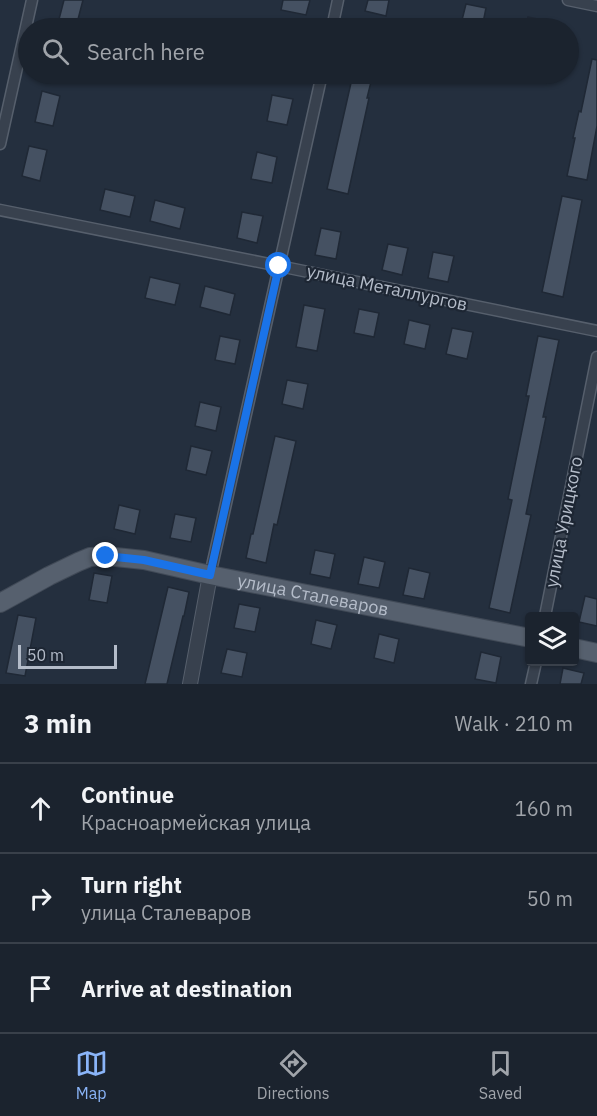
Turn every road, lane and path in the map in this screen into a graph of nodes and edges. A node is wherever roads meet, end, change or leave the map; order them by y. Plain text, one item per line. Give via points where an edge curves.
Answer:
1 (32, 0) edge
2 (338, 0) edge
3 (568, 0) edge
4 (597, 6) edge
5 (28, 18) edge
6 (334, 18) edge
7 (18, 63) edge
8 (320, 84) edge
9 (0, 144) edge
10 (0, 210) edge
11 (279, 266) junction
12 (597, 331) edge
13 (597, 357) edge
14 (210, 575) junction
15 (0, 603) edge
16 (546, 612) edge
17 (525, 637) edge
18 (579, 649) edge
19 (597, 653) edge
20 (535, 666) edge
21 (190, 684) edge
22 (531, 684) edge

1 - 5 street
2 - 6 street
3 - 4 street
7 - 9 street
8 - 11 street
10 - 11 street, улица Металлургов
11 - 12 street, улица Металлургов
11 - 14 street
13 - 16 street, улица Урицкого
14 - 15 main road, улица Сталеваров via 144,560 90,557
14 - 17 main road, улица Сталеваров
14 - 21 street
18 - 19 main road
20 - 22 street

